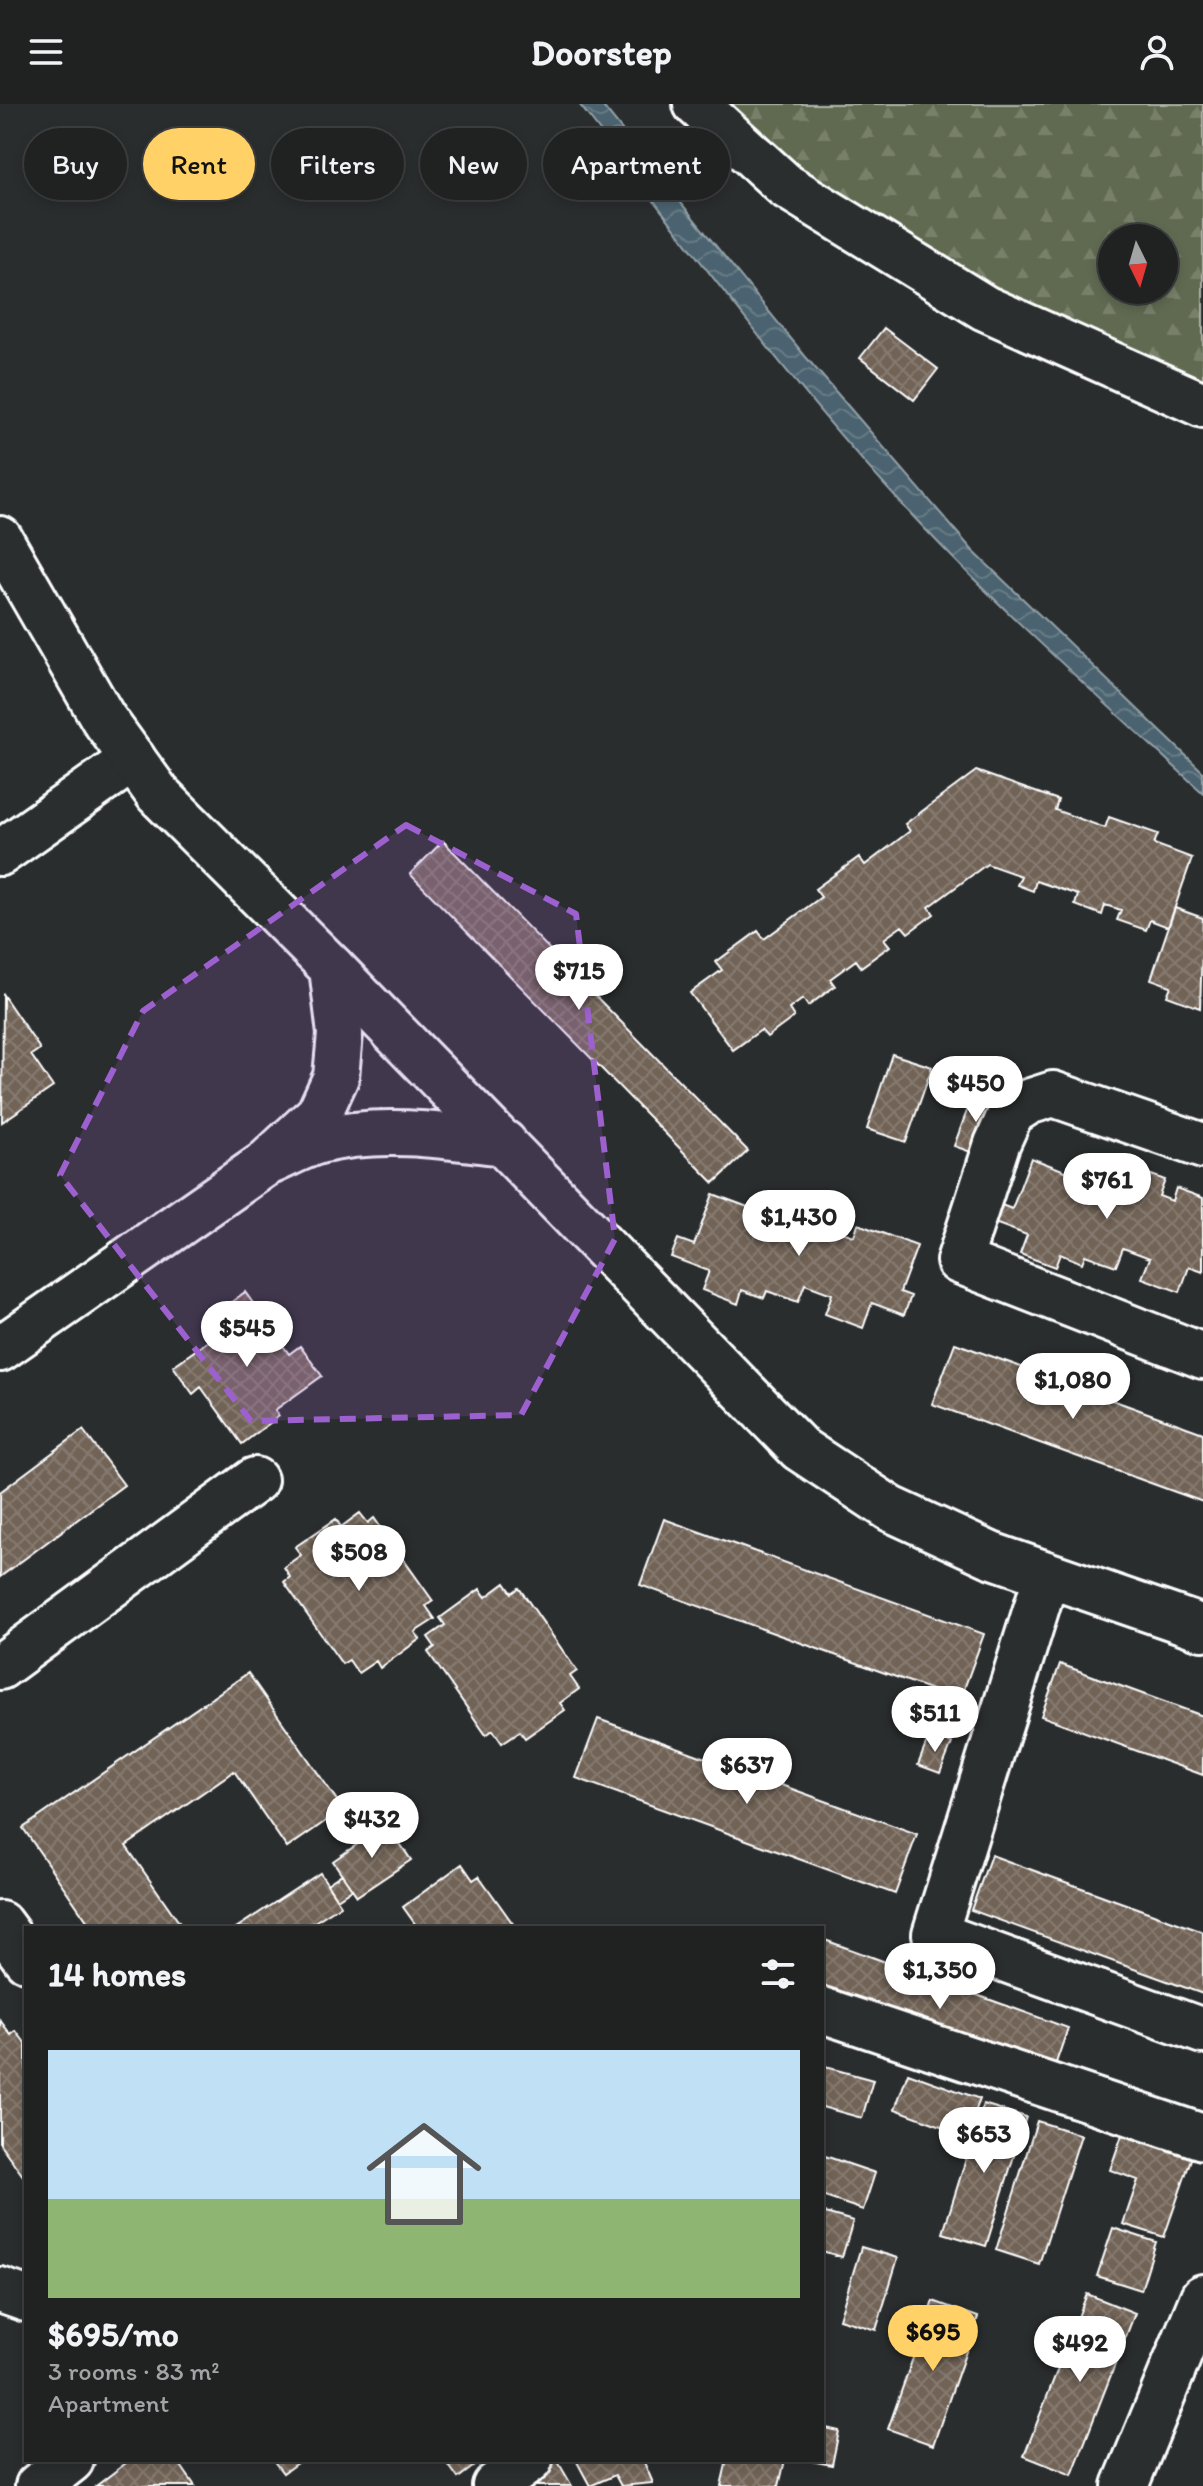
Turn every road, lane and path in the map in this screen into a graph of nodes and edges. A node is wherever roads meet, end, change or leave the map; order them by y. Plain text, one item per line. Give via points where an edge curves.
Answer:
1 (696, 104) edge
2 (1203, 405) edge
3 (0, 539) edge
4 (133, 759) junction
5 (0, 853) edge
6 (332, 968) junction
7 (504, 1143) junction
8 (1203, 1146) edge
9 (265, 1164) junction
10 (0, 1349) edge
11 (1203, 1356) edge
12 (255, 1480) dead end
13 (1047, 1574) junction
14 (1203, 1628) edge
15 (0, 1667) edge
16 (0, 1924) edge
17 (24, 1956) edge
18 (824, 2011) edge
19 (1203, 2031) edge
20 (1203, 2137) edge
21 (0, 2290) edge
22 (1203, 2297) edge
23 (24, 2298) edge
24 (68, 2462) edge
25 (527, 2462) edge
26 (38, 2486) edge
27 (495, 2486) edge
28 (1125, 2486) edge

1 - 2 street via 786,186 985,308
3 - 4 street via 103,718
4 - 5 street
4 - 6 street via 158,794
6 - 7 street
6 - 9 street via 340,1034 336,1077 319,1114
7 - 9 street via 436,1134 360,1134 316,1142
7 - 13 street via 800,1449 891,1509
8 - 11 street via 1053,1094 1028,1102 1011,1113 997,1144 959,1261
9 - 10 street
12 - 15 street
13 - 14 street
13 - 19 street via 935,1934
16 - 17 street
18 - 20 street
21 - 23 street
22 - 28 street
24 - 26 street
25 - 27 street

